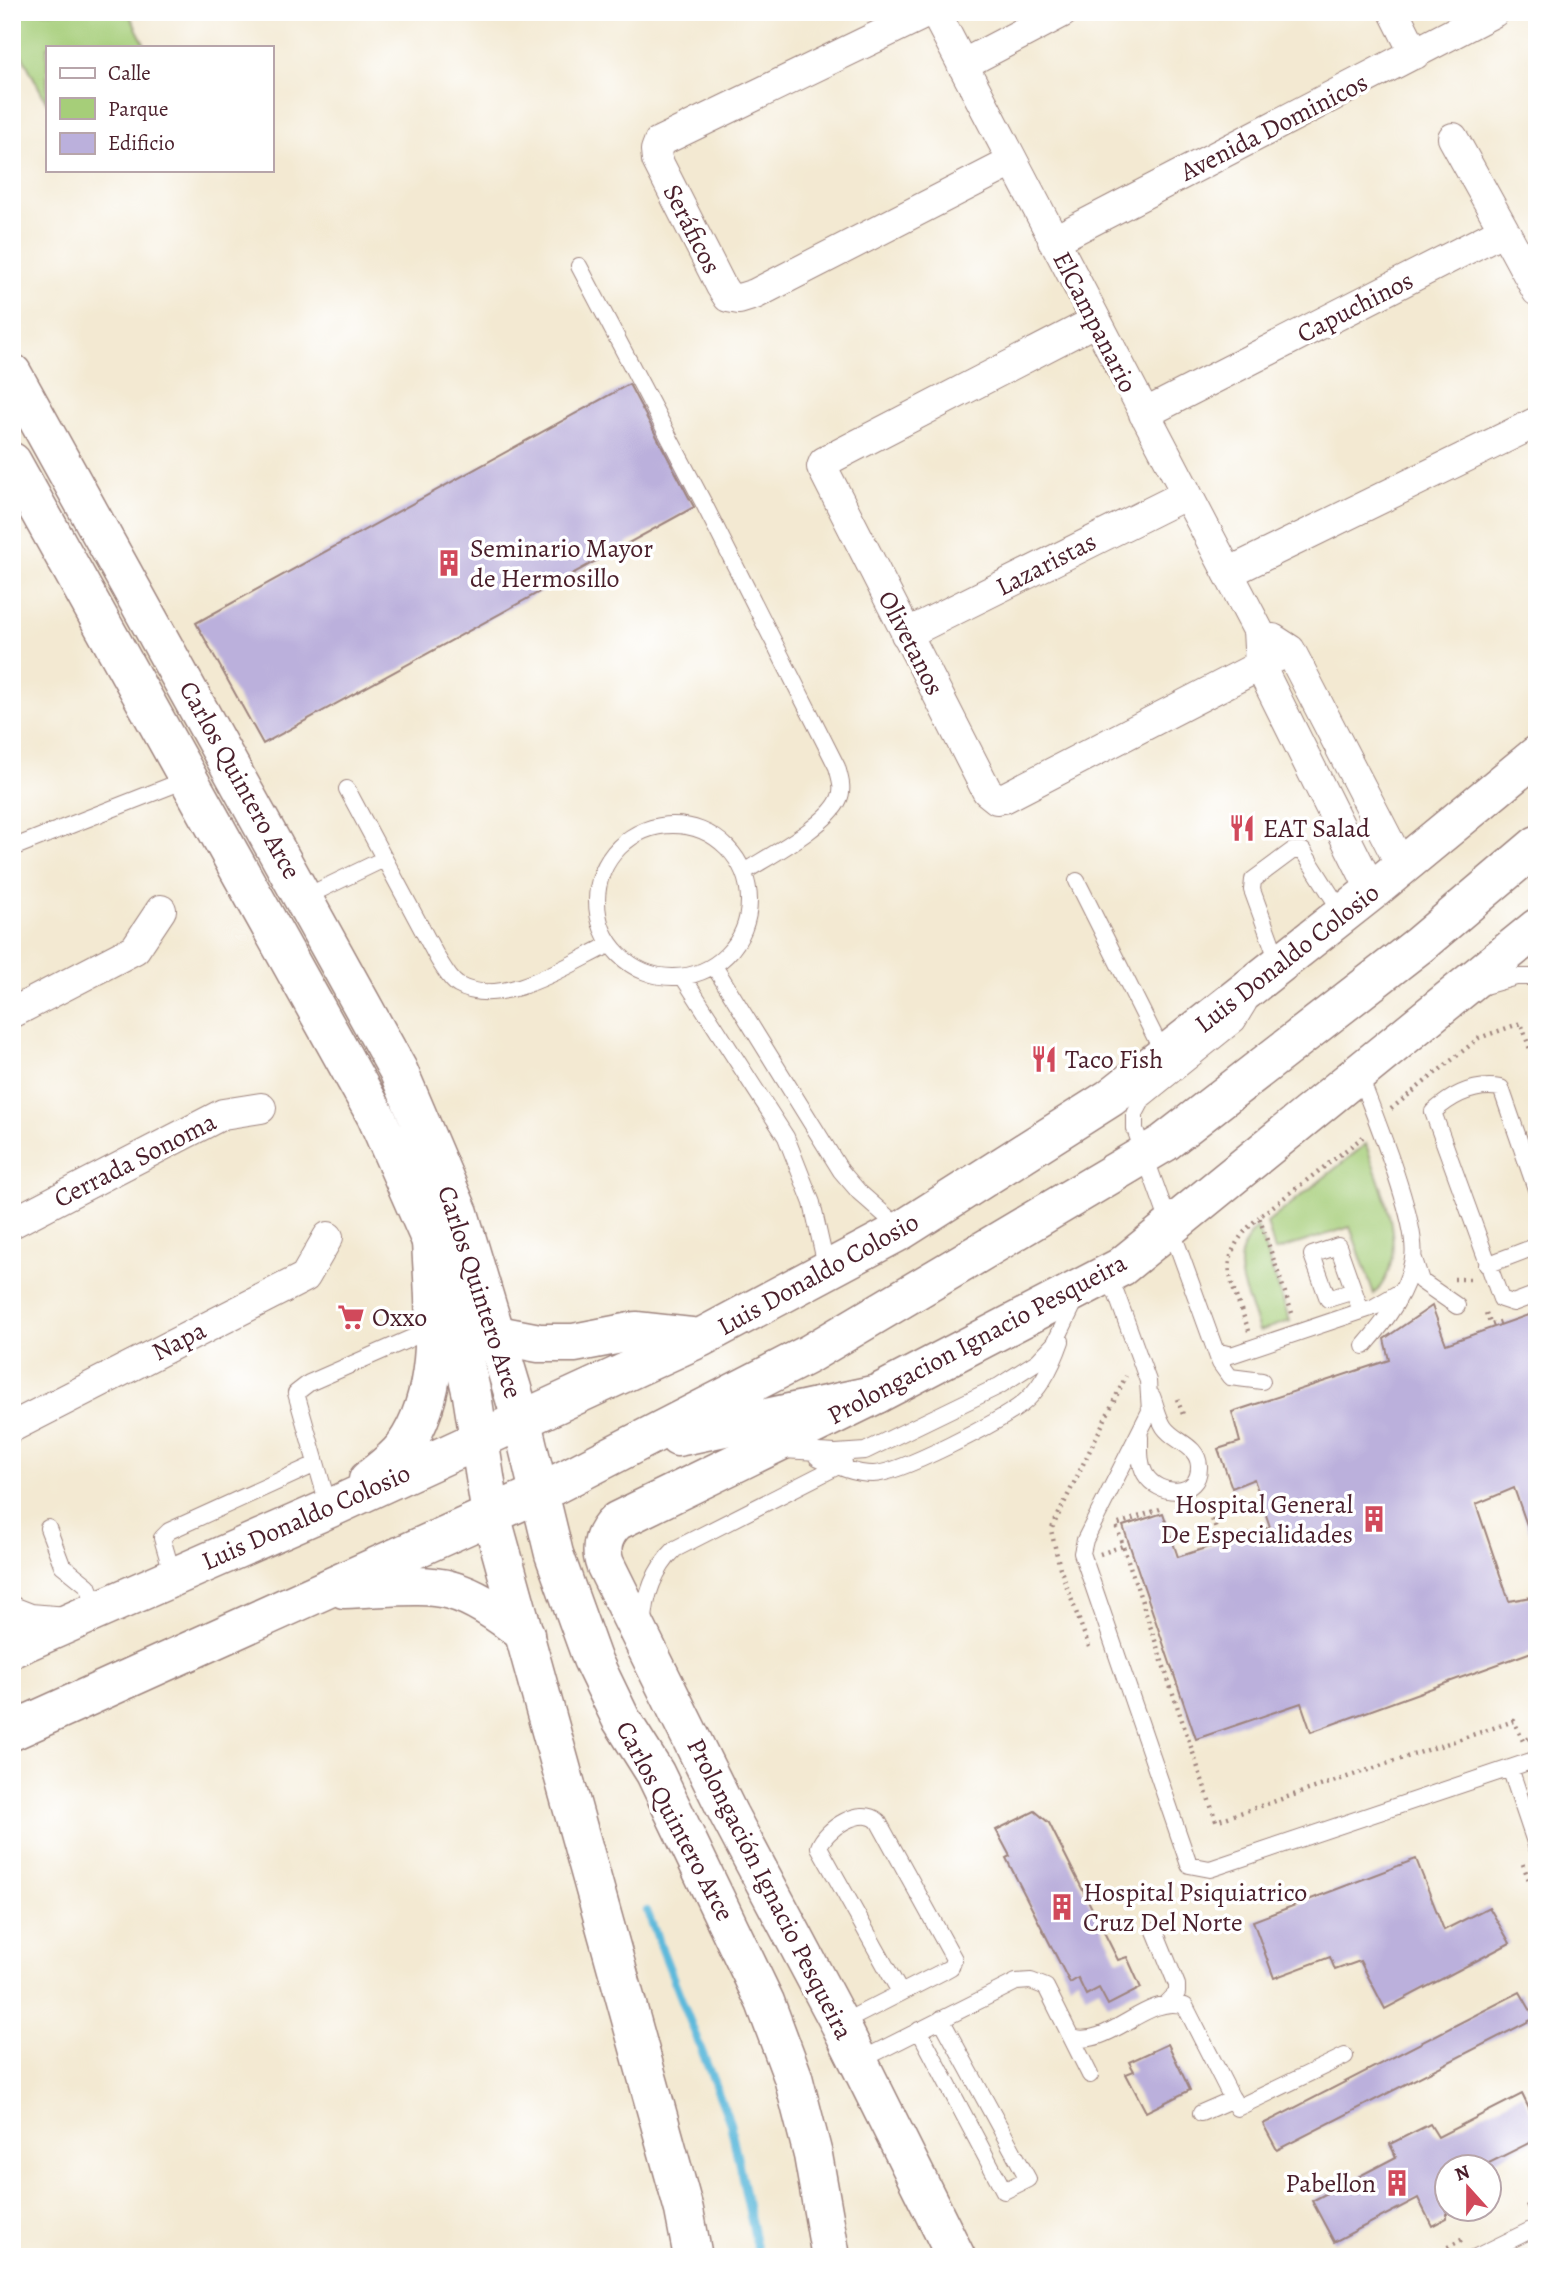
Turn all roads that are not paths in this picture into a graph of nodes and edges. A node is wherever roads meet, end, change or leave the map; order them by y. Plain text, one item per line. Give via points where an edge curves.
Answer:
1 (928, 12) edge
2 (935, 12) edge
3 (1063, 12) edge
4 (1394, 12) edge
5 (1494, 12) edge
6 (1415, 54) junction
7 (962, 65) junction
8 (1453, 138) dead end
9 (1012, 162) junction
10 (1504, 230) junction
11 (1053, 241) junction
12 (579, 266) dead end
13 (1537, 291) edge
14 (1094, 322) junction
15 (12, 373) edge
16 (1144, 414) junction
17 (1537, 422) edge
18 (12, 463) edge
19 (1187, 494) junction
20 (1228, 573) junction
21 (1258, 630) junction
22 (906, 634) junction
23 (1290, 650) junction
24 (1260, 666) junction
25 (178, 669) junction
26 (1537, 755) edge
27 (188, 779) junction
28 (347, 789) dead end
29 (256, 809) junction
30 (1537, 845) edge
31 (12, 848) edge
32 (384, 859) junction
33 (1402, 867) junction
34 (744, 872) junction
35 (1077, 881) dead end
36 (1372, 891) junction
37 (304, 897) junction
38 (161, 910) dead end
39 (1343, 914) junction
40 (1537, 928) edge
41 (610, 945) junction
42 (714, 966) junction
43 (1275, 967) junction
44 (1537, 977) edge
45 (683, 978) junction
46 (1444, 1004) junction
47 (12, 1013) edge
48 (1164, 1055) junction
49 (1359, 1074) junction
50 (261, 1108) dead end
51 (813, 1124) junction
52 (786, 1137) junction
53 (1142, 1156) junction
54 (1537, 1192) edge
55 (12, 1223) edge
56 (1172, 1228) junction
57 (902, 1230) junction
58 (328, 1237) dead end
59 (431, 1241) junction
60 (1537, 1246) edge
61 (1414, 1255) junction
62 (1487, 1265) junction
63 (827, 1272) junction
64 (1080, 1289) junction
65 (1402, 1289) junction
66 (1354, 1291) dead end
67 (1537, 1294) edge
68 (1457, 1306) dead end
69 (1361, 1311) junction
70 (1066, 1324) junction
71 (432, 1329) junction
72 (497, 1335) junction
73 (699, 1338) junction
74 (1364, 1346) dead end
75 (1216, 1351) junction
76 (1262, 1381) dead end
77 (1151, 1392) junction
78 (877, 1394) junction
79 (522, 1422) junction
80 (12, 1427) edge
81 (1172, 1435) junction
82 (479, 1439) junction
83 (1136, 1445) junction
84 (764, 1449) junction
85 (802, 1451) junction
86 (865, 1451) junction
87 (615, 1452) junction
88 (316, 1465) junction
89 (839, 1466) junction
90 (537, 1494) junction
91 (333, 1506) junction
92 (491, 1515) junction
93 (617, 1521) joint
94 (48, 1528) dead end
95 (173, 1576) junction
96 (324, 1589) junction
97 (12, 1612) edge
98 (82, 1615) junction
99 (525, 1634) junction
100 (644, 1642) junction
101 (12, 1648) edge
102 (12, 1731) edge
103 (1537, 1759) edge
104 (1510, 1768) junction
105 (655, 1773) junction
106 (729, 1815) junction
107 (1537, 1847) edge
108 (1155, 1931) dead end
109 (1175, 1975) junction
110 (900, 1992) junction
111 (1166, 2004) junction
112 (1191, 2012) junction
113 (941, 2019) junction
114 (840, 2024) junction
115 (919, 2030) junction
116 (1071, 2037) junction
117 (1345, 2056) dead end
118 (859, 2060) junction
119 (1090, 2075) dead end
120 (1233, 2099) junction
121 (1201, 2113) dead end
122 (1537, 2227) edge
123 (693, 2257) edge
124 (831, 2257) edge
125 (956, 2257) edge
126 (1476, 2257) edge

1 - 9 street, Seráficos via 659,142 657,160 721,286 728,297 755,294
2 - 7 street, ElCampanario
3 - 7 street
4 - 6 street
5 - 6 street, Avenida Dominicos
6 - 11 street, Avenida Dominicos
7 - 9 street, ElCampanario
8 - 10 street
9 - 11 street, ElCampanario
10 - 13 street
10 - 16 street, Capuchinos
11 - 14 street, ElCampanario
12 - 34 lane via 837,767 842,786 831,813
14 - 16 street, ElCampanario
14 - 22 street, Olivetanos via 824,462 822,473
15 - 25 main road, Carlos Quintero Arce
16 - 19 street, ElCampanario
17 - 20 street
18 - 27 main road, Carlos Quintero Arce
19 - 20 street, ElCampanario
19 - 22 street, Lazaristas
20 - 21 street, ElCampanario
21 - 23 street
21 - 24 street, ElCampanario
22 - 24 street, Olivetanos via 987,791 997,799
23 - 24 street, Olivetanos
23 - 33 street
24 - 36 street, ElCampanario
25 - 27 main road via 188,728
25 - 29 main road, Carlos Quintero Arce
26 - 33 main road, Luis Donaldo Colosio
27 - 29 main road via 234,793
27 - 31 lane
27 - 59 main road, Carlos Quintero Arce via 376,1116
28 - 32 lane
29 - 37 main road, Carlos Quintero Arce
30 - 53 main road via 1419,945
32 - 37 lane
32 - 41 lane via 450,976 456,984 482,995 510,991
33 - 36 main road, Luis Donaldo Colosio
34 - 41 lane via 732,852 693,827 670,824 626,840 599,878 599,925
34 - 42 lane via 750,893 746,925 730,953
35 - 48 lane
36 - 39 main road, Luis Donaldo Colosio
37 - 72 main road, Carlos Quintero Arce via 398,1070 460,1213
38 - 47 street via 135,949
39 - 43 main road, Luis Donaldo Colosio
39 - 43 lane via 1303,851 1292,850 1253,880
40 - 46 main road, Prolongacion Ignacio Pesqueira
41 - 45 lane via 629,965 642,971
42 - 45 lane
42 - 51 lane
43 - 48 main road, Luis Donaldo Colosio
43 - 53 lane via 1237,1023 1143,1099 1135,1114
44 - 46 lane via 1494,982
45 - 52 lane
46 - 49 main road, Prolongacion Ignacio Pesqueira
48 - 57 main road, Luis Donaldo Colosio via 1110,1098
49 - 56 main road, Prolongacion Ignacio Pesqueira
49 - 61 lane via 1407,1211
50 - 55 street, Cerrada Sonoma via 223,1114
51 - 52 lane
51 - 57 lane via 841,1171
52 - 63 lane via 812,1203
53 - 56 lane
53 - 87 main road via 809,1354
54 - 62 lane via 1501,1088 1455,1095 1433,1112
56 - 64 main road, Prolongacion Ignacio Pesqueira via 1121,1267
56 - 75 lane
57 - 63 main road, Luis Donaldo Colosio
58 - 80 street, Napa via 305,1277
59 - 71 main road
59 - 82 main road, Carlos Quintero Arce via 449,1296
60 - 62 lane
61 - 65 lane
61 - 68 lane via 1421,1281
62 - 67 lane via 1506,1302
63 - 73 main road, Luis Donaldo Colosio
64 - 70 lane
64 - 77 lane via 1102,1284 1116,1293
64 - 78 main road, Prolongacion Ignacio Pesqueira
65 - 69 lane
65 - 74 lane via 1381,1327
66 - 69 lane
69 - 75 lane via 1231,1355
70 - 86 lane via 1038,1361 999,1386
70 - 89 lane via 1049,1372 1023,1404 1004,1416 893,1470 875,1474
71 - 88 lane via 309,1383 296,1394
71 - 91 main road via 429,1384 404,1447
72 - 73 main road via 539,1343 574,1343 636,1331
72 - 79 main road, Carlos Quintero Arce
73 - 79 main road, Luis Donaldo Colosio
75 - 76 lane via 1230,1377
77 - 81 lane via 1160,1419
77 - 83 lane via 1150,1411
78 - 84 main road, Prolongacion Ignacio Pesqueira
78 - 87 main road
79 - 82 main road, Luis Donaldo Colosio
79 - 90 main road, Carlos Quintero Arce
81 - 83 lane
81 - 83 lane via 1195,1452 1199,1467 1194,1483 1182,1491 1154,1487 1144,1473
82 - 91 main road, Luis Donaldo Colosio
82 - 92 main road, Carlos Quintero Arce
83 - 104 lane via 1082,1553 1189,1865 1210,1869
84 - 85 lane
84 - 93 main road, Prolongacion Ignacio Pesqueira
85 - 86 lane
85 - 89 lane
86 - 89 lane
87 - 90 main road
88 - 91 lane
88 - 95 lane via 169,1531 162,1538
89 - 100 lane via 675,1549 654,1578
90 - 92 main road
90 - 105 main road, Carlos Quintero Arce via 592,1659 621,1719
91 - 95 main road, Luis Donaldo Colosio
92 - 96 main road
92 - 99 main road, Carlos Quintero Arce
93 - 100 main road, Prolongación Ignacio Pesqueira via 605,1535 602,1555
94 - 98 lane via 62,1565 88,1586
95 - 98 main road, Luis Donaldo Colosio
96 - 99 main road via 429,1584 465,1592
96 - 102 main road
97 - 98 street via 30,1619
98 - 101 main road, Luis Donaldo Colosio
99 - 123 main road, Carlos Quintero Arce via 684,2210
100 - 106 main road, Prolongación Ignacio Pesqueira
103 - 104 lane
104 - 107 lane
105 - 106 main road
105 - 124 main road, Carlos Quintero Arce via 770,2014 793,2077 814,2155
106 - 114 main road, Prolongación Ignacio Pesqueira
108 - 109 lane
109 - 111 lane via 1177,1993
109 - 112 lane
110 - 110 lane via 951,1967 954,1959 878,1821 862,1814 830,1832 819,1847
110 - 114 lane
111 - 112 lane via 1175,2003
111 - 116 lane via 1089,2039
112 - 120 lane
113 - 115 lane
113 - 115 lane via 1028,2179 1004,2191
113 - 116 lane via 1016,1982 1031,1981 1046,1987
114 - 118 main road, Prolongación Ignacio Pesqueira
115 - 118 lane
116 - 119 lane
117 - 120 lane via 1237,2108
118 - 125 main road, Prolongación Ignacio Pesqueira
120 - 121 lane
122 - 126 lane

